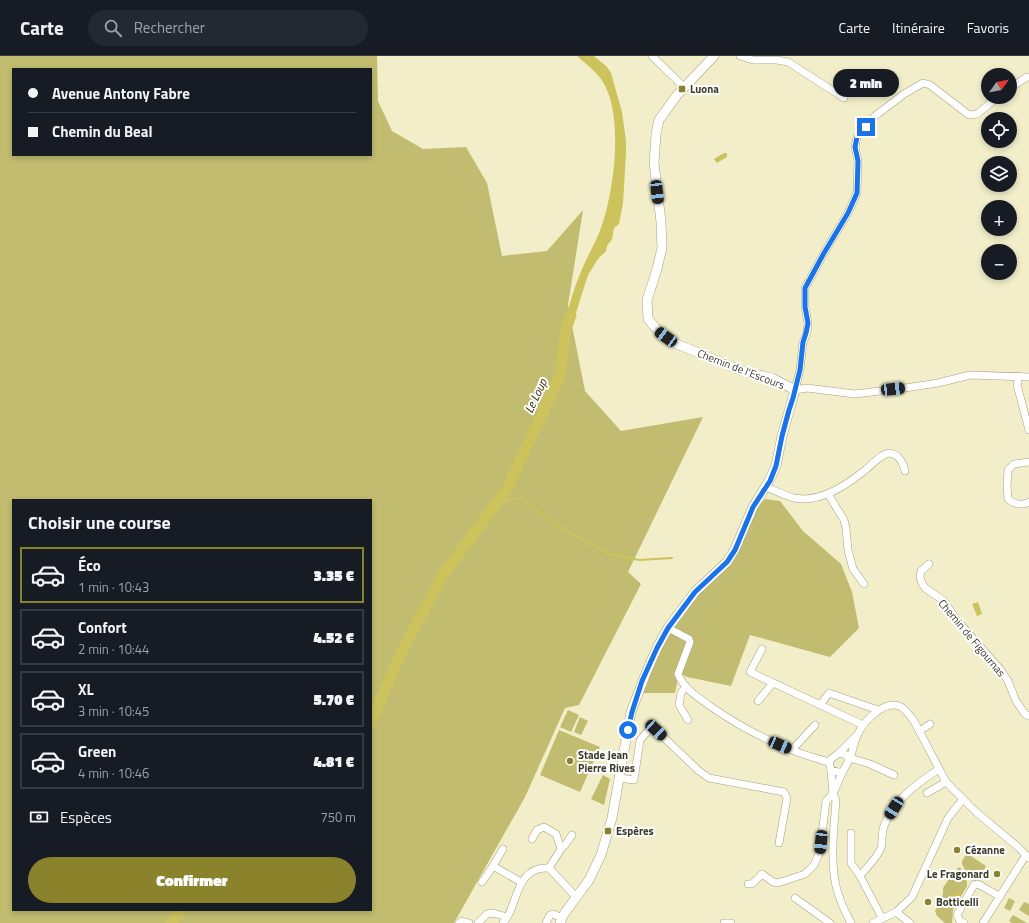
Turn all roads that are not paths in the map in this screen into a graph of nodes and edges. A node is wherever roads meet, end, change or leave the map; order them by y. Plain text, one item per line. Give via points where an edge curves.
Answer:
1 (652, 56) edge
2 (714, 56) edge
3 (740, 56) edge
4 (1029, 77) edge
5 (1017, 83) edge
6 (684, 87) junction
7 (844, 98) dead end
8 (989, 104) edge
9 (1019, 376) junction
10 (1029, 377) edge
11 (790, 388) junction
12 (1029, 430) edge
13 (1029, 462) edge
14 (906, 471) dead end
15 (765, 487) junction
16 (828, 494) junction
17 (1029, 502) edge
18 (929, 564) dead end
19 (864, 584) dead end
20 (668, 628) junction
21 (762, 649) dead end
22 (773, 683) junction
23 (686, 687) junction
24 (758, 701) dead end
25 (820, 705) junction
26 (878, 710) junction
27 (1029, 716) edge
28 (688, 720) dead end
29 (930, 724) dead end
30 (816, 725) dead end
31 (862, 725) junction
32 (920, 731) junction
33 (857, 735) junction
34 (792, 750) junction
35 (839, 753) junction
36 (850, 758) junction
37 (830, 766) junction
38 (939, 769) junction
39 (842, 773) junction
40 (894, 775) dead end
41 (620, 778) junction
42 (946, 782) junction
43 (928, 793) dead end
44 (833, 794) junction
45 (962, 799) junction
46 (851, 833) dead end
47 (572, 835) dead end
48 (532, 839) dead end
49 (780, 843) dead end
50 (561, 848) junction
51 (503, 849) dead end
52 (1028, 856) edge
53 (492, 866) junction
54 (550, 868) junction
55 (860, 876) junction
56 (482, 882) dead end
57 (521, 882) junction
58 (748, 884) dead end
59 (999, 896) junction
60 (577, 898) junction
61 (795, 898) dead end
62 (896, 912) junction
63 (882, 918) junction
64 (505, 920) edge
65 (561, 920) edge
66 (459, 923) edge
67 (469, 923) edge
68 (478, 923) edge
69 (546, 923) edge
70 (724, 923) edge
71 (731, 923) edge
72 (830, 923) edge
73 (851, 923) edge
74 (873, 923) edge
75 (910, 923) edge
76 (963, 923) edge
77 (983, 923) edge

1 - 6 street
2 - 6 street, Chemin de l'Escours
3 - 7 street via 753,60 788,62
4 - 5 street via 1026,76
6 - 11 street, Chemin de l'Escours via 659,120 656,134 654,162 662,248 647,300 648,319 672,342 742,371 772,378
8 - 11 street via 977,114 969,115 930,85 923,83 875,116 857,137 857,193 805,288 808,323 800,370
9 - 10 street
9 - 11 street via 970,375 912,387 855,394
9 - 12 street via 1017,385
11 - 15 street via 776,466
13 - 17 street via 1014,464 1008,470 1007,486 1008,498 1013,503
14 - 16 street via 897,456 893,453 885,454 852,480
15 - 16 street via 795,498 816,498
15 - 20 street via 727,562 695,592
16 - 19 street via 844,520 853,569
18 - 27 street, Chemin de Figournas via 921,571 920,577 925,588 944,601 955,618 1000,669 1016,701
20 - 23 street via 690,642 678,674 681,683
20 - 41 street via 646,673 632,712
21 - 22 street via 750,672
22 - 24 street
22 - 25 street
23 - 28 street via 681,693 679,705
23 - 34 street via 734,723
25 - 26 street via 829,693
25 - 31 street
26 - 31 street
26 - 32 street via 898,706 908,713
29 - 32 street
30 - 34 street
31 - 33 street
32 - 38 street
33 - 35 street
33 - 36 street
34 - 37 street
35 - 36 street
35 - 37 street via 830,759
36 - 39 street
36 - 40 street
37 - 39 street
37 - 44 street
38 - 42 street
38 - 55 street via 913,786 899,800 883,827 881,848
39 - 44 street
41 - 49 street via 634,780 640,740 649,730 656,730 709,778 784,792 788,798
41 - 60 street via 601,855
42 - 43 street
42 - 45 street
44 - 58 street via 826,801 820,851 814,865 805,874 778,883 762,874 752,884
44 - 73 street via 836,800 834,876 844,911
45 - 52 street
45 - 62 street via 948,818 912,897
46 - 55 street via 851,863
47 - 50 street
48 - 50 street via 537,830 544,827 556,834
50 - 54 street
51 - 53 street
52 - 59 street
53 - 56 street
53 - 57 street
54 - 57 street via 541,867
54 - 60 street
55 - 63 street
57 - 64 street via 510,914
59 - 76 street via 978,884 974,885 958,912 958,918
59 - 77 street
60 - 65 street
61 - 72 street
62 - 63 street
62 - 75 street
63 - 74 street
64 - 68 street via 493,913 487,914
65 - 69 street via 553,914
66 - 67 street
70 - 71 street

